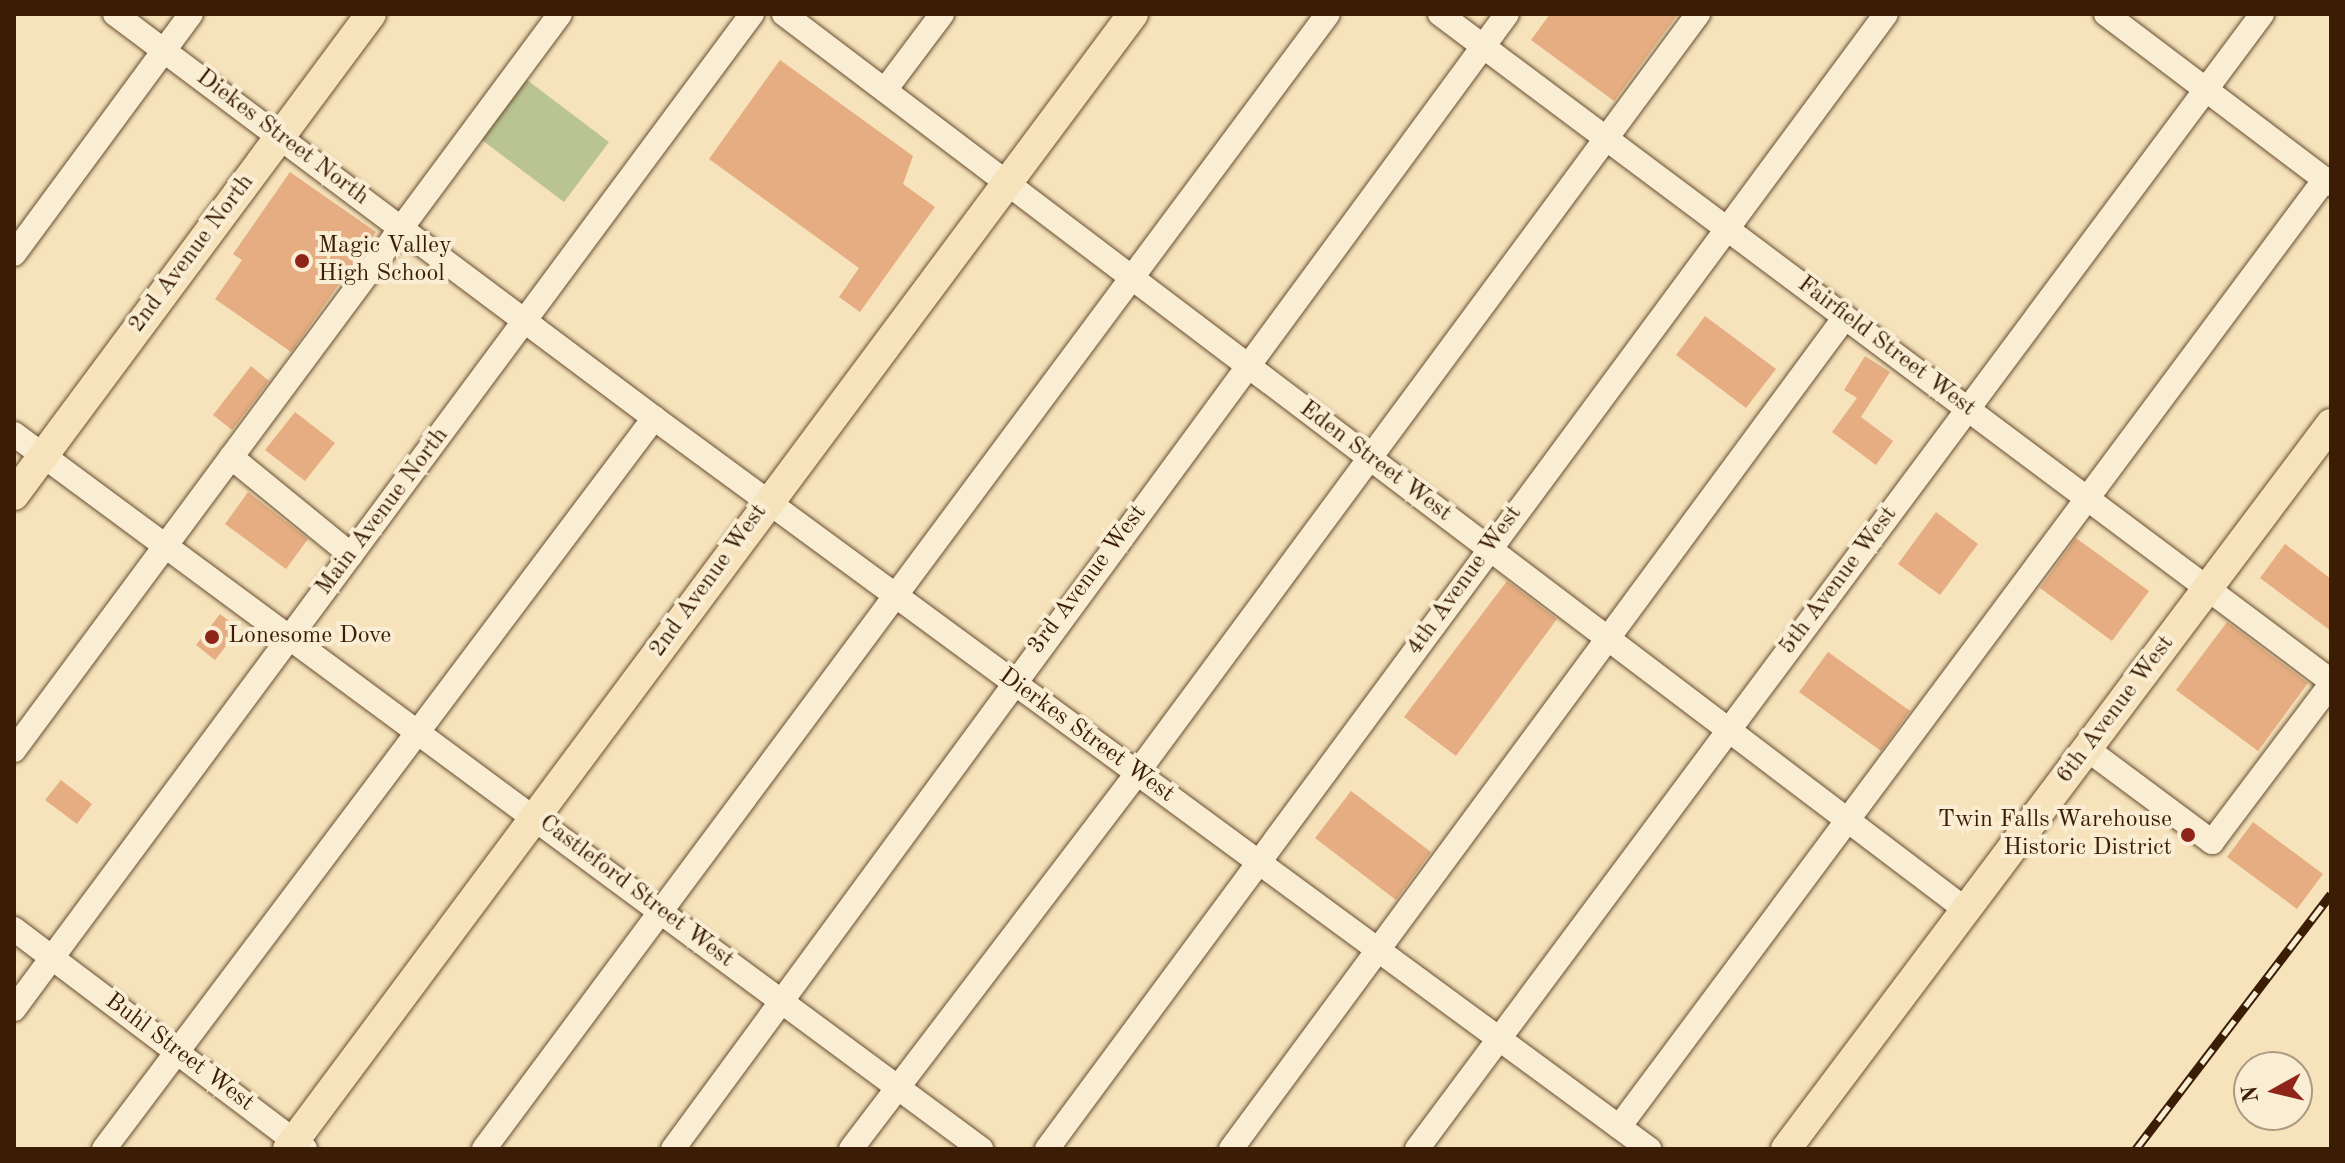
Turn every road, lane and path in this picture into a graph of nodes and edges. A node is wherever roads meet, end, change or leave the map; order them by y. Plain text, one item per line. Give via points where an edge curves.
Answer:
1 (115, 14) edge
2 (191, 14) edge
3 (371, 14) edge
4 (560, 14) edge
5 (752, 14) edge
6 (784, 14) edge
7 (942, 14) edge
8 (1133, 14) edge
9 (1328, 14) edge
10 (1440, 14) edge
11 (1507, 14) edge
12 (1698, 14) edge
13 (1886, 14) edge
14 (2106, 14) edge
15 (2262, 14) edge
16 (1483, 46) junction
17 (164, 51) junction
18 (2206, 89) junction
19 (885, 90) junction
20 (280, 136) junction
21 (1606, 138) junction
22 (1005, 181) junction
23 (2328, 181) edge
24 (402, 227) junction
25 (1727, 228) junction
26 (14, 254) edge
27 (1132, 277) junction
28 (1845, 317) junction
29 (526, 319) junction
30 (1249, 366) junction
31 (1967, 409) junction
32 (654, 418) junction
33 (2331, 424) edge
34 (14, 434) edge
35 (43, 455) junction
36 (1368, 456) junction
37 (231, 457) junction
38 (14, 495) edge
39 (2087, 498) junction
40 (768, 502) junction
41 (166, 545) junction
42 (1489, 548) junction
43 (351, 555) junction
44 (2208, 588) junction
45 (895, 595) junction
46 (291, 636) junction
47 (1608, 638) junction
48 (1013, 682) junction
49 (2331, 682) edge
50 (1728, 729) junction
51 (419, 731) junction
52 (2087, 749) junction
53 (14, 750) edge
54 (1137, 773) junction
55 (533, 816) junction
56 (1847, 820) junction
57 (1259, 862) junction
58 (1966, 910) junction
59 (661, 911) junction
60 (14, 929) edge
61 (1378, 950) junction
62 (52, 958) junction
63 (781, 1000) junction
64 (14, 1009) edge
65 (1498, 1038) junction
66 (177, 1052) junction
67 (897, 1087) junction
68 (1619, 1127) junction
69 (296, 1146) edge
70 (104, 1149) edge
71 (484, 1149) edge
72 (673, 1149) edge
73 (851, 1149) edge
74 (981, 1149) edge
75 (1047, 1149) edge
76 (1231, 1149) edge
77 (1417, 1149) edge
78 (1649, 1149) edge
79 (1786, 1149) edge

1 - 17 street, Diekes Street North
2 - 17 street
3 - 20 main road, 2nd Avenue North
4 - 24 street
5 - 29 street, Main Avenue North
6 - 19 street, Eden Street West
7 - 19 street
8 - 22 main road, 2nd Avenue West
9 - 27 street
10 - 16 street, Fairfield Street West
11 - 16 street, 3rd Avenue West
12 - 21 street
13 - 25 street, 4th Avenue West
14 - 18 street
15 - 18 street, 5th Avenue West
16 - 21 street, Fairfield Street West
16 - 30 street, 3rd Avenue West
17 - 20 street, Diekes Street North
17 - 26 street
18 - 23 street
18 - 31 street, 5th Avenue West
19 - 22 street, Eden Street West
20 - 24 street, Diekes Street North
20 - 35 main road, 2nd Avenue North
21 - 25 street, Fairfield Street West
21 - 36 street
22 - 27 street, Eden Street West
22 - 40 main road, 2nd Avenue West
23 - 39 street
24 - 29 street, Diekes Street North
24 - 37 street
25 - 28 street, Fairfield Street West
25 - 42 street, 4th Avenue West
27 - 30 street, Eden Street West
27 - 45 street
28 - 31 street, Fairfield Street West
28 - 47 street
29 - 32 street, Dierkes Street West
29 - 43 street, Main Avenue North
30 - 36 street, Eden Street West
30 - 48 street, 3rd Avenue West
31 - 39 street, Fairfield Street West
31 - 50 street, 5th Avenue West
32 - 40 street, Dierkes Street West
32 - 51 street
33 - 44 main road, 6th Avenue West
34 - 35 street, Castleford Street West
35 - 38 main road, 2nd Avenue North
35 - 41 street, Castleford Street West
36 - 42 street, Eden Street West
36 - 54 street
37 - 41 street
37 - 43 street
39 - 44 street, Fairfield Street West
39 - 56 street
40 - 45 street, Dierkes Street West
40 - 55 main road, 2nd Avenue West
41 - 46 street, Castleford Street West
41 - 53 street
42 - 47 street, Eden Street West
42 - 57 street, 4th Avenue West
43 - 46 street, Main Avenue North
44 - 49 street, Fairfield Street West
44 - 52 main road, 6th Avenue West
45 - 48 street, Dierkes Street West
45 - 59 street
46 - 51 street, Castleford Street West
46 - 62 street, Main Avenue North
47 - 50 street, Eden Street West
47 - 61 street
48 - 54 street, Dierkes Street West
48 - 63 street, 3rd Avenue West
49 - 52 street via 2212,842
50 - 56 street, Eden Street West
50 - 65 street, 5th Avenue West
51 - 55 street, Castleford Street West
51 - 66 street
52 - 58 main road, 6th Avenue West
54 - 57 street, Dierkes Street West
54 - 67 street
55 - 59 street, Castleford Street West
55 - 69 main road, 2nd Avenue West
56 - 58 street, Eden Street West
56 - 68 street
57 - 61 street, Dierkes Street West
57 - 75 street, 4th Avenue West
58 - 79 main road, 6th Avenue West
59 - 63 street, Castleford Street West
59 - 71 street
60 - 62 street, Buhl Street West
61 - 65 street, Dierkes Street West
61 - 76 street
62 - 64 street, Main Avenue North
62 - 66 street, Buhl Street West
63 - 67 street, Castleford Street West
63 - 72 street, 3rd Avenue West
65 - 68 street, Dierkes Street West
65 - 77 street, 5th Avenue West
66 - 69 street, Buhl Street West
66 - 70 street
67 - 73 street
67 - 74 street, Castleford Street West
68 - 78 street, Dierkes Street West

